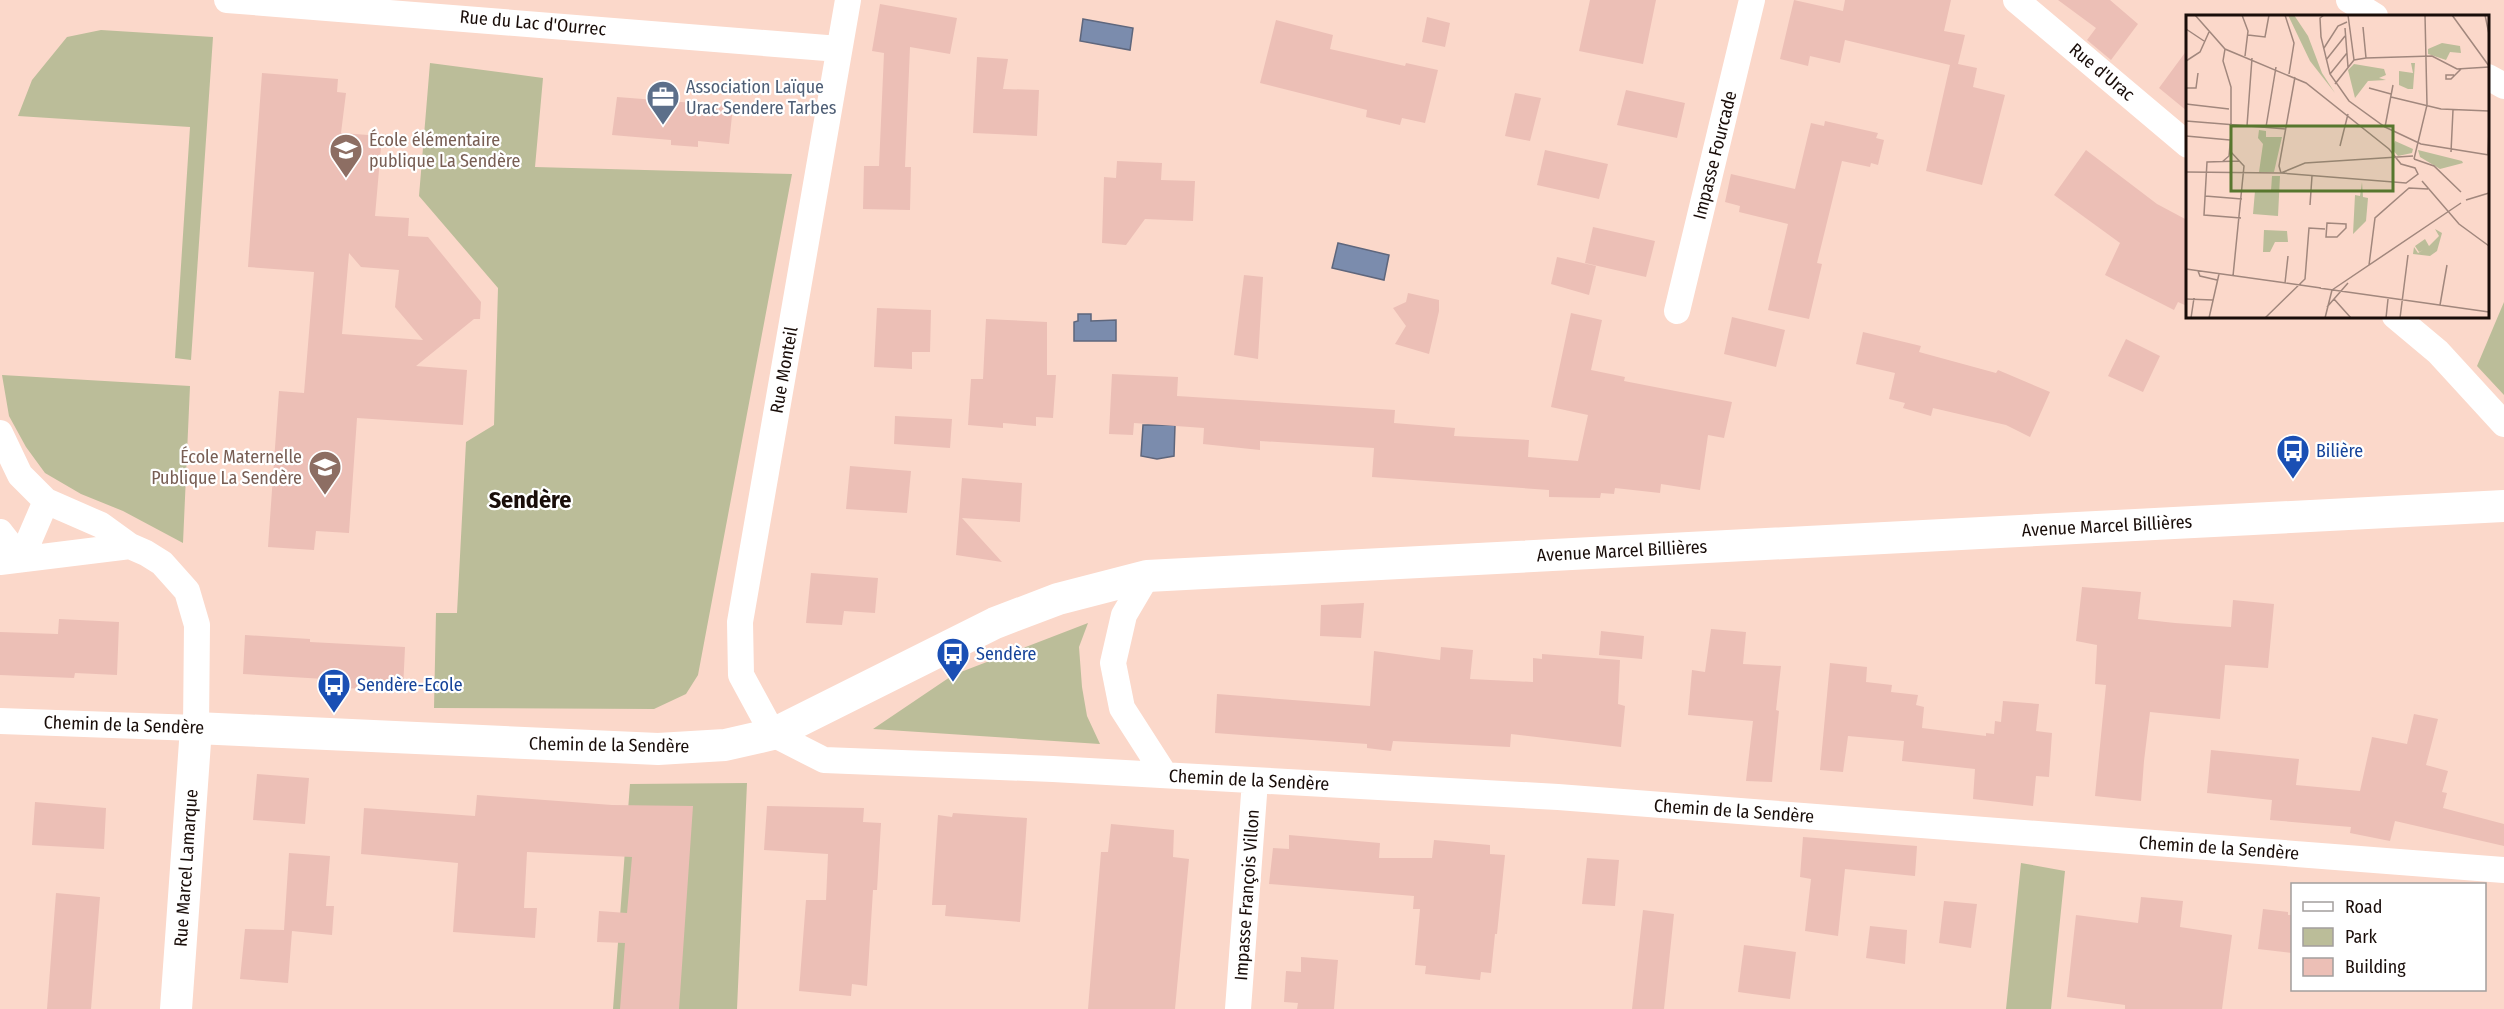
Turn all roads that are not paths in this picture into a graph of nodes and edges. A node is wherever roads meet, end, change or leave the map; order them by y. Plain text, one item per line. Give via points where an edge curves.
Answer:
1 (240, 0) edge
2 (848, 0) edge
3 (1752, 0) edge
4 (2016, 0) edge
5 (2349, 0) edge
6 (2374, 10) edge
7 (536, 12) edge
8 (839, 49) junction
9 (2489, 78) edge
10 (2504, 86) edge
11 (2186, 143) edge
12 (1677, 311) dead end
13 (2397, 318) edge
14 (2504, 424) edge
15 (0, 433) edge
16 (46, 501) junction
17 (2504, 506) edge
18 (0, 532) edge
19 (130, 546) junction
20 (11, 561) edge
21 (1147, 576) junction
22 (0, 721) edge
23 (196, 728) junction
24 (773, 734) junction
25 (1165, 775) junction
26 (1255, 781) junction
27 (2504, 870) edge
28 (177, 1009) edge
29 (1238, 1009) edge

1 - 7 street, Rue du Lac d'Ourrec
2 - 8 street, Rue Monteil
3 - 12 street, Impasse Fourcade
4 - 11 street, Rue d'Urac
5 - 6 street
7 - 8 street, Rue du Lac d'Ourrec
8 - 24 street, Rue Monteil via 740,621 741,675
9 - 10 street
13 - 14 street via 2438,352
15 - 16 street via 20,475
16 - 19 street via 101,525
16 - 20 street
17 - 21 street, Avenue Marcel Billières
18 - 20 street
19 - 20 street
19 - 23 street via 162,563 187,591 197,625
21 - 24 street, Avenue Marcel Billières via 1058,599 995,623
21 - 25 street via 1124,615 1113,663 1122,708
22 - 23 street, Chemin de la Sendère
23 - 24 street, Chemin de la Sendère via 658,749 725,745
23 - 28 street, Rue Marcel Lamarque
24 - 25 street, Chemin de la Sendère via 824,760
25 - 26 street, Chemin de la Sendère
26 - 27 street, Chemin de la Sendère via 1558,797
26 - 29 street, Impasse François Villon

